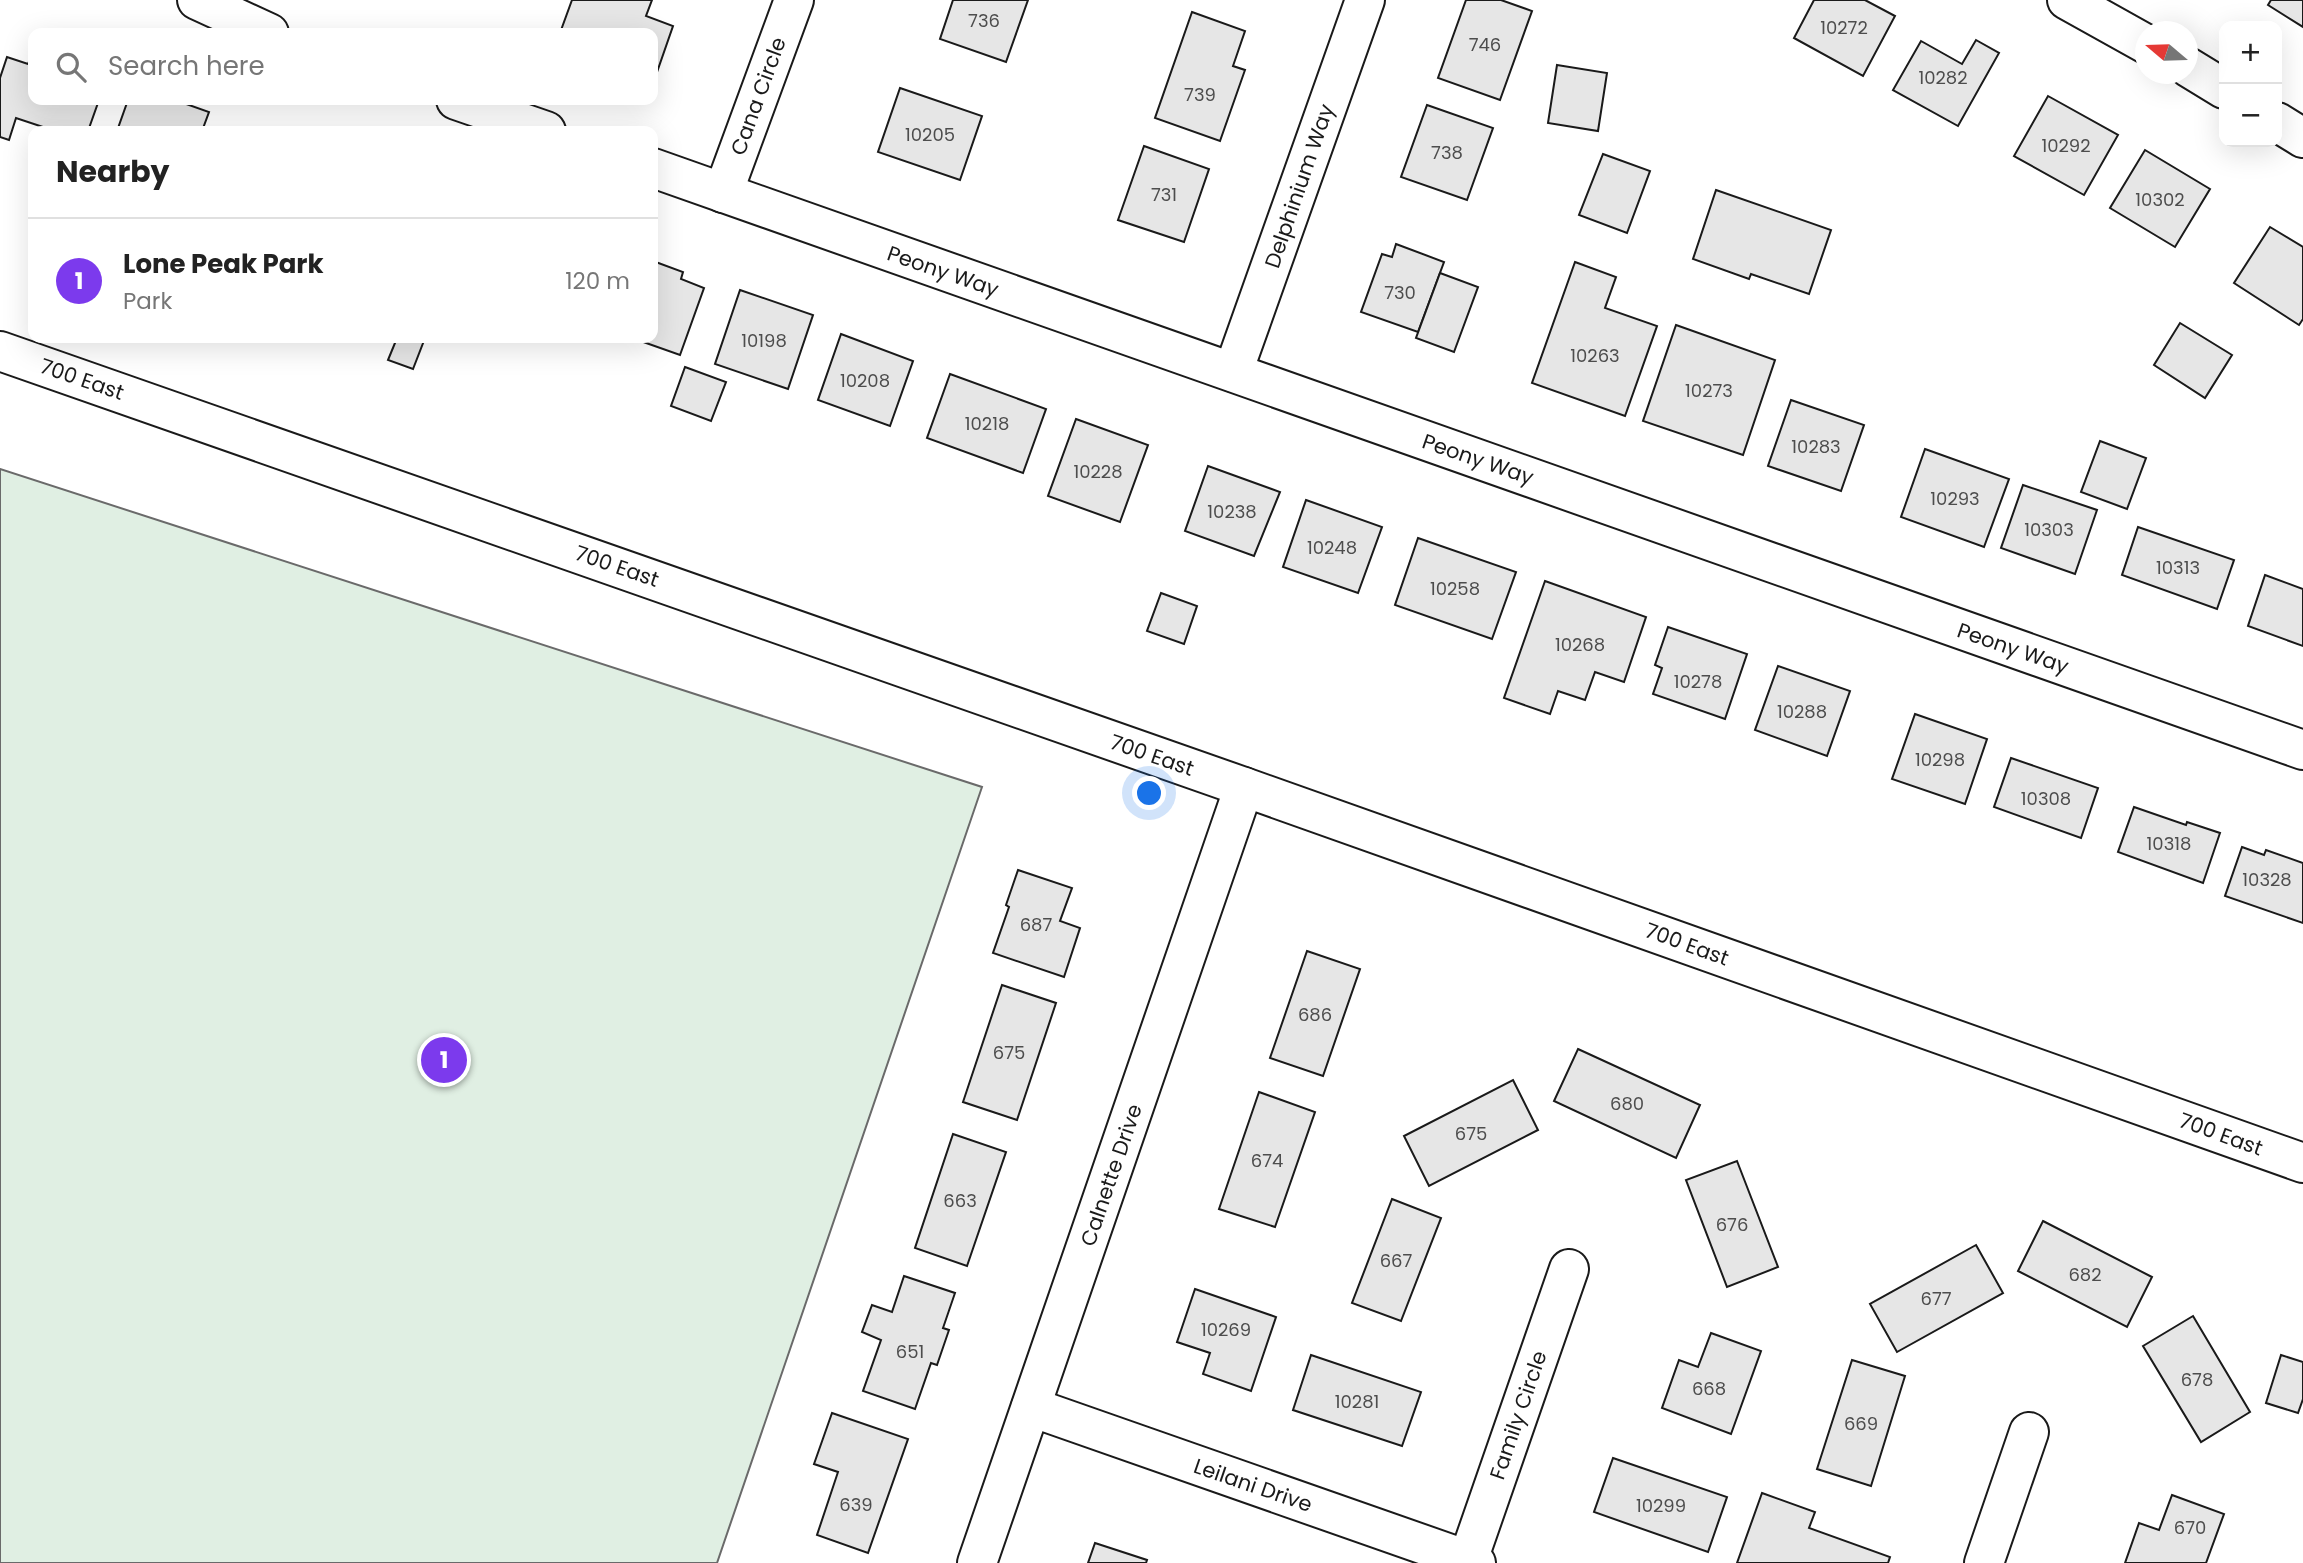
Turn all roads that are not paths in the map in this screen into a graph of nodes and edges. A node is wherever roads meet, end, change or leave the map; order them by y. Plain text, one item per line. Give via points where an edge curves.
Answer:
1 (794, 0) edge
2 (1364, 0) edge
3 (2067, 0) edge
4 (215, 4) edge
5 (260, 28) edge
6 (2135, 38) edge
7 (2198, 73) edge
8 (2219, 86) edge
9 (471, 105) edge
10 (2282, 125) edge
11 (531, 126) edge
12 (2303, 138) edge
13 (658, 171) edge
14 (723, 193) junction
15 (0, 351) edge
16 (1233, 372) junction
17 (2303, 750) edge
18 (1244, 787) junction
19 (2303, 1163) edge
20 (1569, 1269) dead end
21 (1031, 1407) junction
22 (2029, 1433) dead end
23 (1472, 1562) edge
24 (977, 1563) edge
25 (1984, 1563) edge

1 - 14 street, Cana Circle
2 - 16 street, Delphinium Way
3 - 6 street
4 - 5 street
7 - 8 street
9 - 11 street
10 - 12 street
13 - 14 street, Peony Way
14 - 16 street, Peony Way
15 - 18 street, 700 East
16 - 17 street, Peony Way
18 - 19 street, 700 East
18 - 21 street, Calnette Drive
20 - 23 street, Family Circle
21 - 23 street, Leilani Drive
21 - 24 street, Calnette Drive
22 - 25 street

